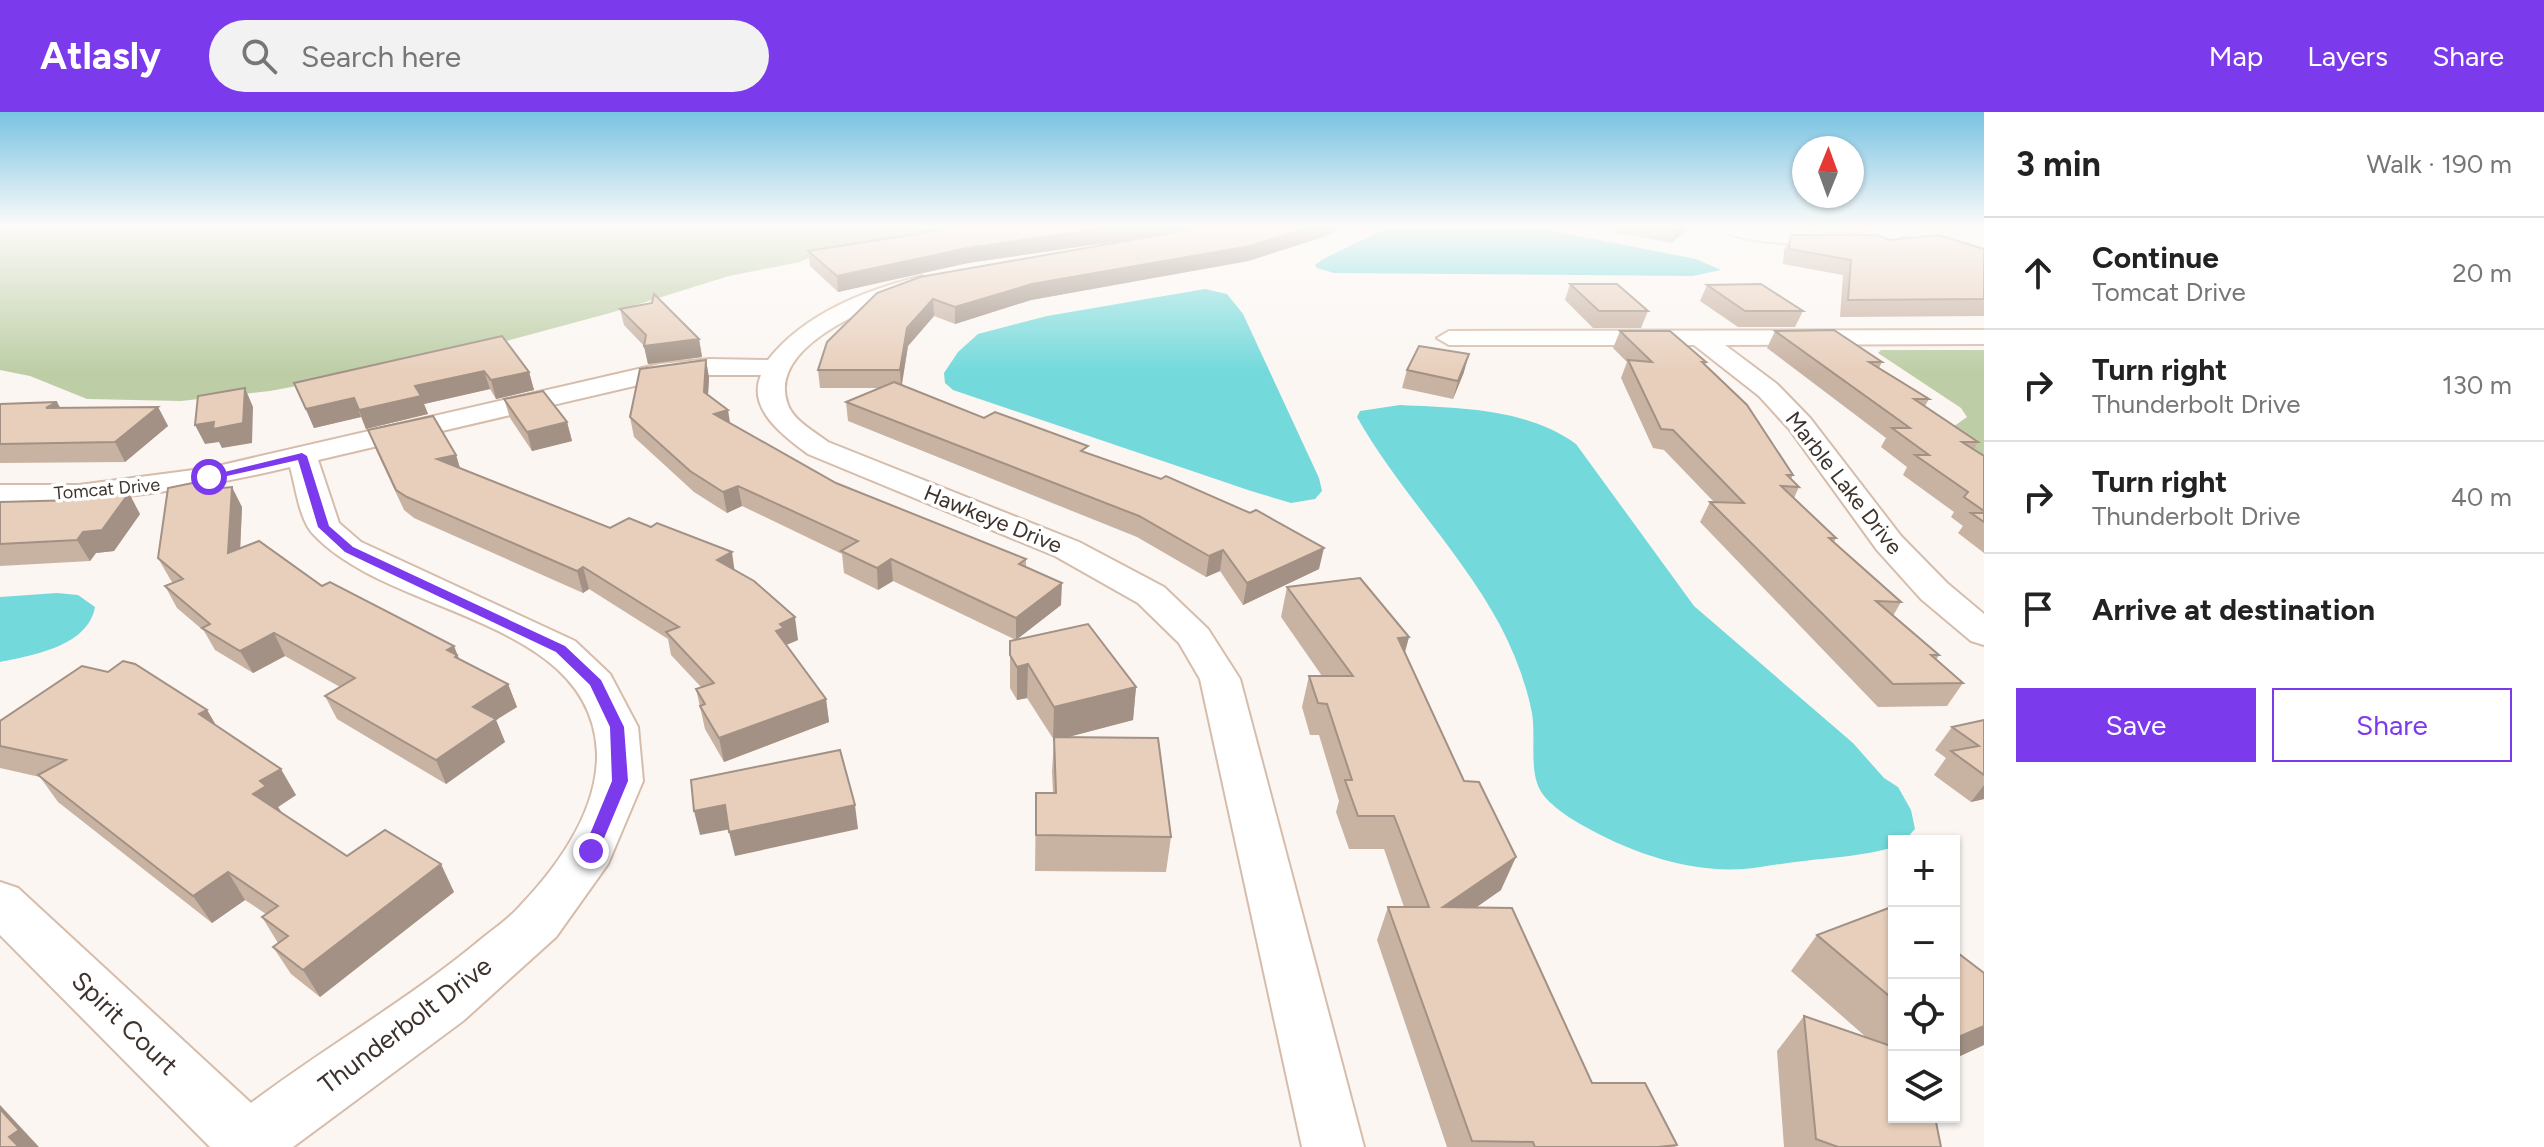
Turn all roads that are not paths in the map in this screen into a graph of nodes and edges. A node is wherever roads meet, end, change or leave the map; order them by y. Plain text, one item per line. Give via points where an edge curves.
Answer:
1 (947, 278) edge
2 (1699, 337) junction
3 (1984, 337) edge
4 (1449, 338) dead end
5 (777, 368) junction
6 (302, 456) junction
7 (0, 495) edge
8 (1984, 633) edge
9 (0, 902) edge
10 (247, 1145) edge
11 (1333, 1147) edge

1 - 5 street via 842,310 782,356
2 - 3 street
2 - 4 street
2 - 8 street, Marble Lake Drive via 1768,390 1800,424 1889,543
5 - 6 street, Tomcat Drive via 660,372
5 - 11 street, Hawkeye Drive via 772,403 790,427 818,448 1067,549 1151,595 1194,637 1220,679
6 - 7 street, Tomcat Drive via 146,487
6 - 10 street, Thunderbolt Drive via 324,527 349,549 561,649 596,683 617,727 620,781 591,851 538,922 443,1004
9 - 10 street, Spirit Court

